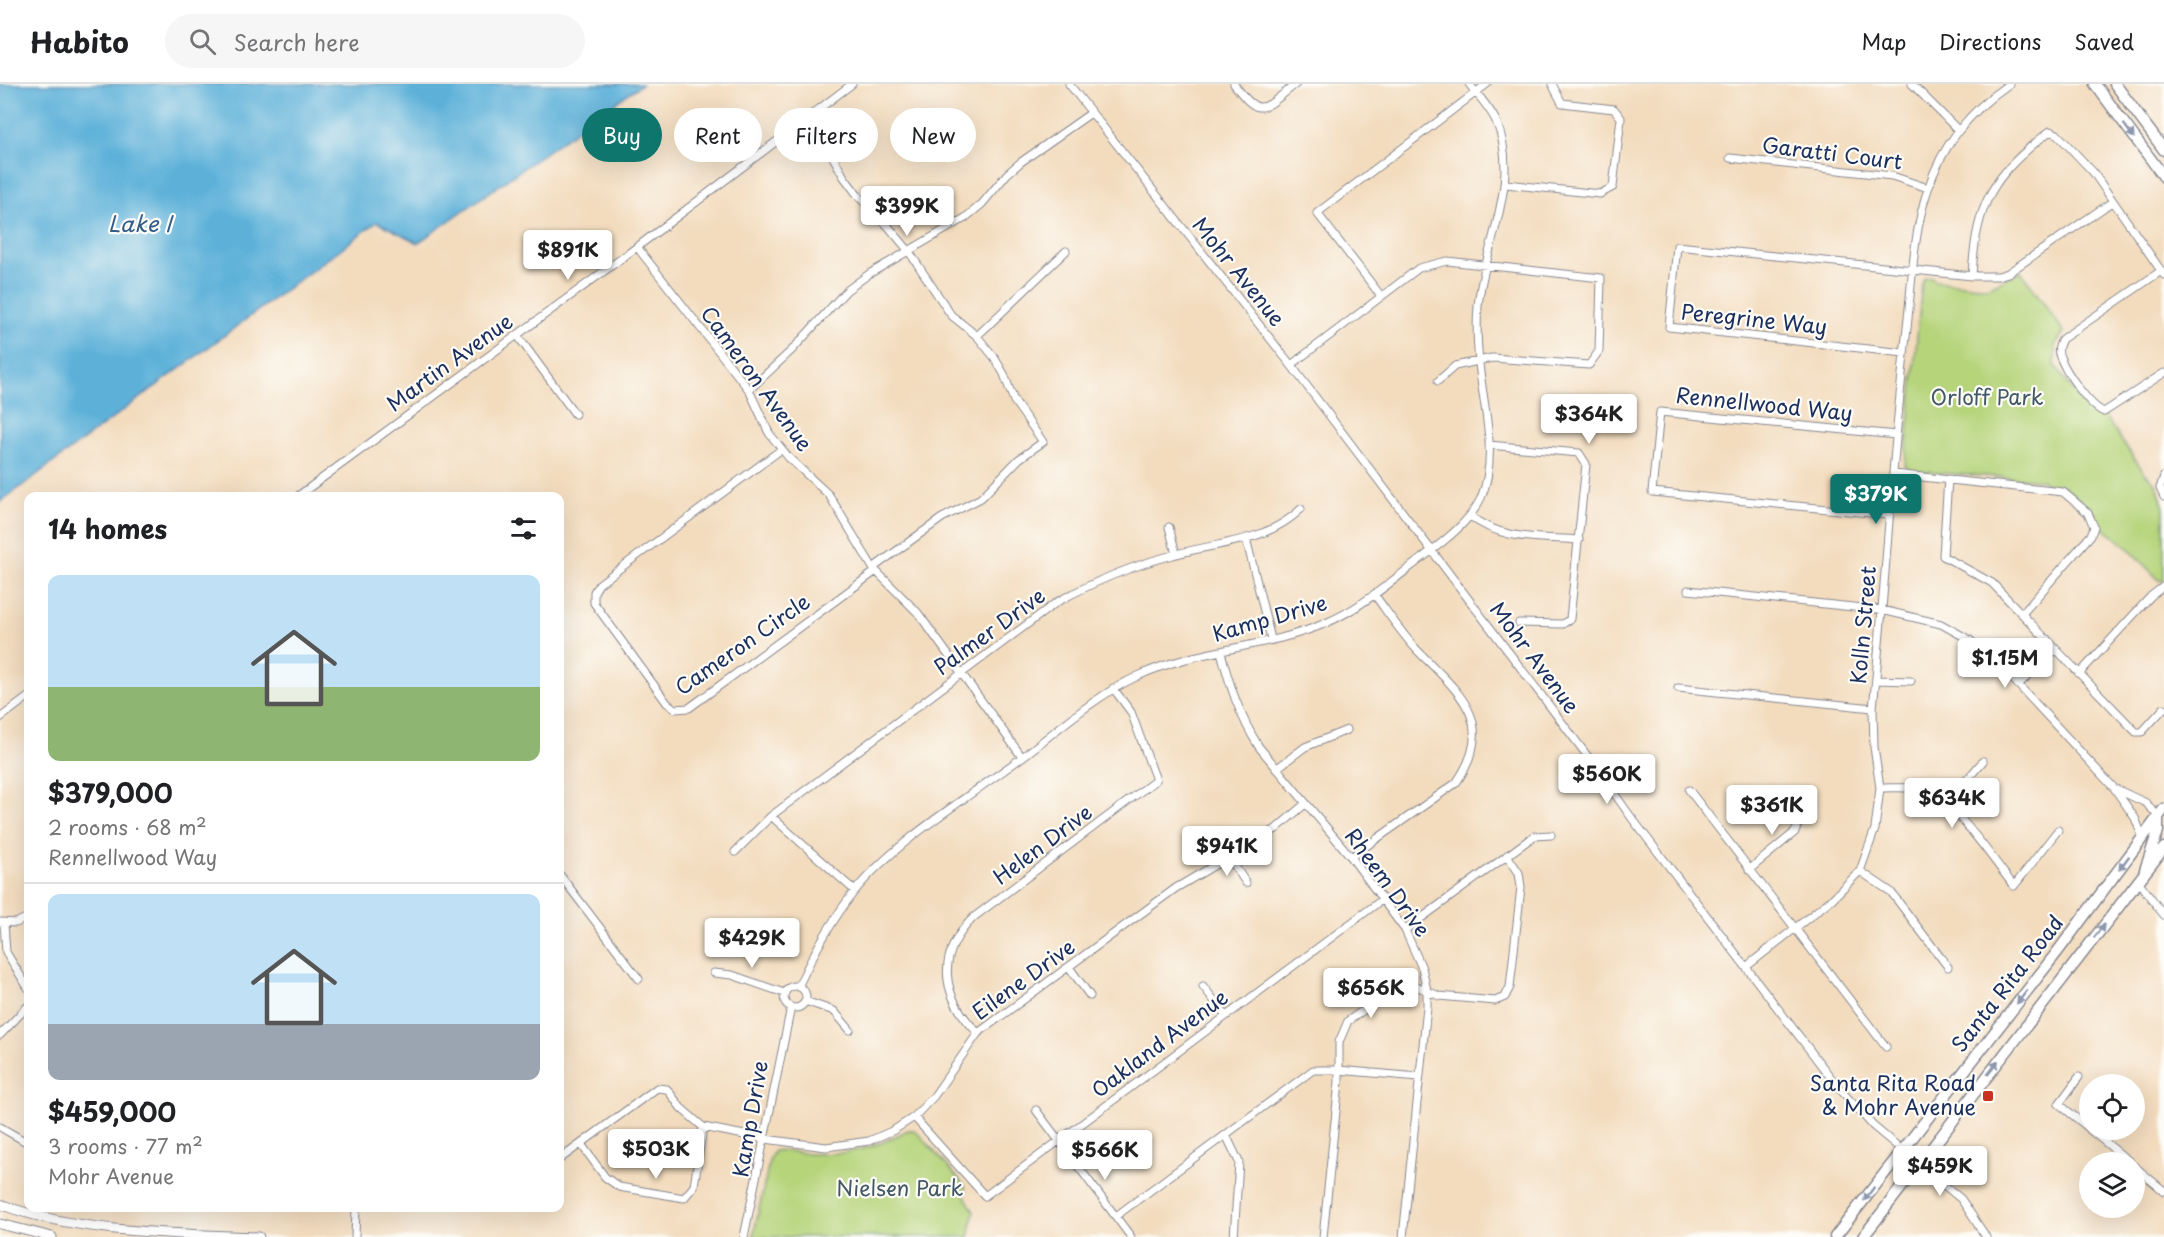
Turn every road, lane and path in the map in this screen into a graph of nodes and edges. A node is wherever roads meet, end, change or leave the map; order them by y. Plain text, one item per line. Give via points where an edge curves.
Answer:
1 (852, 84) edge
2 (1069, 84) edge
3 (1234, 84) edge
4 (1296, 84) edge
5 (1470, 84) edge
6 (1487, 84) edge
7 (1552, 84) edge
8 (1912, 84) edge
9 (2009, 84) edge
10 (2095, 84) edge
11 (2115, 84) edge
12 (1476, 92) junction
13 (819, 108) edge
14 (1091, 113) junction
15 (1957, 129) junction
16 (774, 142) edge
17 (2164, 150) edge
18 (1730, 158) dead end
19 (836, 162) edge
20 (2164, 177) edge
21 (1506, 184) junction
22 (1928, 188) junction
23 (2112, 202) junction
24 (637, 247) junction
25 (909, 250) junction
26 (1066, 252) dead end
27 (1484, 266) junction
28 (1914, 271) junction
29 (2163, 273) edge
30 (1972, 276) junction
31 (1381, 296) junction
32 (517, 335) junction
33 (977, 336) junction
34 (1904, 353) junction
35 (1478, 361) junction
36 (1292, 365) junction
37 (2164, 373) edge
38 (1438, 381) dead end
39 (749, 390) junction
40 (575, 414) dead end
41 (1896, 435) junction
42 (1489, 445) junction
43 (782, 449) junction
44 (1894, 474) junction
45 (2164, 476) edge
46 (1948, 478) junction
47 (303, 492) edge
48 (2164, 496) edge
49 (1301, 509) dead end
50 (1890, 515) junction
51 (1470, 516) junction
52 (1169, 527) dead end
53 (1246, 538) junction
54 (1579, 540) junction
55 (1432, 550) junction
56 (1176, 554) junction
57 (875, 569) junction
58 (2164, 586) edge
59 (1688, 590) dead end
60 (1374, 594) junction
61 (1882, 610) junction
62 (2022, 614) junction
63 (1519, 623) dead end
64 (1271, 639) junction
65 (2047, 639) junction
66 (2056, 649) junction
67 (1221, 652) junction
68 (962, 673) junction
69 (2079, 674) junction
70 (2010, 676) junction
71 (1876, 680) junction
72 (1911, 681) dead end
73 (2018, 685) junction
74 (1113, 688) junction
75 (1678, 688) dead end
76 (24, 700) edge
77 (1873, 708) junction
78 (2164, 708) edge
79 (0, 718) edge
80 (1347, 730) dead end
81 (1022, 757) junction
82 (1983, 761) dead end
83 (1276, 769) junction
84 (1880, 788) junction
85 (2114, 788) junction
86 (1689, 790) dead end
87 (1947, 803) junction
88 (1305, 804) junction
89 (1805, 810) dead end
90 (2161, 812) edge
91 (771, 816) junction
92 (2058, 830) dead end
93 (1551, 835) dead end
94 (2143, 838) junction
95 (2164, 848) edge
96 (735, 852) dead end
97 (1507, 855) junction
98 (1229, 857) junction
99 (1351, 857) junction
100 (1749, 870) junction
101 (1860, 871) junction
102 (2141, 877) junction
103 (564, 880) edge
104 (1246, 883) dead end
105 (855, 891) junction
106 (1383, 899) junction
107 (2164, 915) edge
108 (24, 919) edge
109 (2, 922) edge
110 (1405, 930) junction
111 (1795, 930) junction
112 (2058, 951) junction
113 (2074, 963) junction
114 (1069, 967) junction
115 (1746, 967) junction
116 (1948, 967) dead end
117 (714, 973) dead end
118 (639, 979) dead end
119 (24, 981) edge
120 (1203, 986) dead end
121 (798, 987) junction
122 (1427, 990) junction
123 (784, 993) junction
124 (1090, 996) dead end
125 (805, 1001) junction
126 (791, 1007) junction
127 (24, 1010) edge
128 (1226, 1016) junction
129 (850, 1030) dead end
130 (978, 1033) junction
131 (0, 1035) edge
132 (1886, 1047) dead end
133 (1338, 1070) junction
134 (1419, 1077) junction
135 (2079, 1077) dead end
136 (1036, 1110) dead end
137 (914, 1117) junction
138 (2079, 1120) edge
139 (0, 1127) edge
140 (703, 1127) junction
141 (1226, 1135) junction
142 (765, 1139) junction
143 (2103, 1140) edge
144 (24, 1141) edge
145 (1058, 1142) junction
146 (581, 1144) junction
147 (1902, 1150) junction
148 (2118, 1152) edge
149 (564, 1156) edge
150 (1919, 1164) junction
151 (2145, 1175) edge
152 (2164, 1191) edge
153 (0, 1204) edge
154 (24, 1211) edge
155 (28, 1212) edge
156 (357, 1212) edge
157 (1116, 1216) junction
158 (0, 1224) edge
159 (52, 1237) edge
160 (259, 1237) edge
161 (355, 1237) edge
162 (744, 1237) edge
163 (1131, 1237) edge
164 (1234, 1237) edge
165 (1323, 1237) edge
166 (1403, 1237) edge
167 (1835, 1237) edge
168 (1863, 1237) edge
169 (1986, 1237) edge

1 - 13 street, Martin Avenue
2 - 14 street, Mohr Avenue
3 - 4 street via 1248,104 1258,108 1267,106
5 - 12 street, Kamp Drive
6 - 12 street
7 - 21 street via 1562,103 1614,109 1622,118 1613,187 1600,194
8 - 15 street
9 - 15 street, Kolln Street
10 -> 20 main road
11 - 17 main road
12 - 21 street, Kamp Drive via 1495,119 1506,155
12 - 31 street via 1317,213
14 - 25 street via 1021,162 965,218
14 - 36 street, Mohr Avenue
15 - 22 street, Kolln Street
16 - 24 street, Martin Avenue
18 - 22 street, Garatti Court via 1892,176
19 - 25 street via 844,177
21 - 27 street, Kamp Drive
22 - 28 street, Kolln Street
23 - 29 street
23 - 30 street via 2008,273
23 - 30 street via 2087,165 2058,134 2050,131 2016,158 1997,182 1980,216
24 - 32 street, Martin Avenue
24 - 39 street, Cameron Avenue
25 - 33 street via 938,299
25 - 39 street via 846,291
26 - 33 street
27 - 31 street via 1447,261 1419,268
27 - 35 street, Kamp Drive via 1477,313
27 - 35 street via 1601,278 1599,351 1589,365 1492,358
28 - 30 street
28 - 34 street, Kolln Street
28 - 34 street, Peregrine Way via 1677,246 1669,327
29 - 37 street via 2062,339 2058,347 2059,356 2087,397 2104,412
31 - 36 street
32 - 40 street
32 - 47 street, Martin Avenue
33 - 57 street via 994,357 1014,401 1043,442 1019,459 981,498 942,518
34 - 41 street, Kolln Street
35 - 38 street via 1455,366
35 - 42 street, Kamp Drive
36 - 55 street, Mohr Avenue
39 - 43 street, Cameron Avenue via 769,433
41 - 44 street, Kolln Street
41 - 50 street, Rennellwood Way via 1660,412 1652,492
42 - 51 street, Kamp Drive via 1488,477
42 - 54 street via 1579,453 1584,457
43 - 57 street, Cameron Avenue via 829,495
43 - 57 street, Cameron Circle via 599,584 594,592 594,603 667,703 675,709 689,708
44 - 46 street
44 - 50 street, Kolln Street
45 - 48 street via 2160,488
46 - 62 street via 1943,556 1992,583
46 - 62 street via 2063,492 2088,513 2094,526 2091,535
49 - 53 street, Palmer Drive via 1287,523
50 - 61 street, Kolln Street
51 - 54 street via 1500,534
51 - 55 street, Kamp Drive
52 - 56 street
53 - 56 street, Palmer Drive
53 - 64 street
54 - 63 street via 1570,619 1563,624
55 - 60 street, Kamp Drive
55 - 115 street, Mohr Avenue
56 - 68 street, Palmer Drive via 1097,579 1057,602
57 - 68 street, Cameron Avenue via 918,613
58 - 69 street
59 - 61 street
60 - 64 street, Kamp Drive via 1324,624
60 - 99 street via 1415,648 1464,699 1476,744 1456,783
61 - 70 street via 1941,624 1970,640
61 - 71 street, Kolln Street
62 - 65 street
64 - 67 street, Kamp Drive
65 - 66 street
65 - 70 street
66 - 69 street
66 - 73 street
67 - 74 street, Kamp Drive via 1170,663
67 - 83 street, Rheem Drive via 1230,689 1245,724
68 - 81 street, Cameron Avenue
68 - 91 street, Palmer Drive
69 - 78 street via 2136,732 2142,732
70 - 73 street
71 - 72 street
71 - 77 street, Kolln Street
73 - 85 street
74 - 81 street, Kamp Drive
74 - 130 street, Helen Drive via 1131,712 1156,780 959,932 946,963 948,984 958,1008
75 - 77 street
76 - 79 street
77 - 84 street, Kolln Street
80 - 83 street via 1305,747
81 - 105 street, Kamp Drive via 895,852
82 - 87 street
83 - 88 street, Rheem Drive
84 - 87 street via 1925,791
84 - 101 street, Kolln Street via 1875,830
85 - 90 street
85 - 94 street via 2135,818
86 - 100 street
87 - 92 street via 2014,886
88 - 98 street, Eilene Drive via 1276,828
88 - 99 street, Rheem Drive
89 - 100 street via 1795,832
90 - 94 main road, Santa Rita Road
90 - 102 main road
91 - 96 street, Palmer Drive
91 - 105 street
93 - 97 street via 1534,836
94 -> 112 main road, Santa Rita Road
95 - 102 main road, Santa Rita Road
97 - 110 street
97 - 122 street via 1519,873 1521,887 1510,987 1505,997 1495,1001 1439,996
98 - 104 street
98 - 114 street, Eilene Drive via 1176,888
99 - 106 street, Rheem Drive
100 - 111 street
101 - 111 street, Kolln Street
101 - 116 street via 1891,892
102 - 107 street
113 -> 102 main road, Santa Rita Road
103 - 118 street
105 - 121 street, Kamp Drive
106 - 110 street, Rheem Drive
106 - 128 street, Oakland Avenue
108 - 109 street
109 - 119 street via 6,952
110 - 122 street, Rheem Drive via 1415,948
111 - 115 street, Kolln Street
111 - 132 street
112 - 113 main road
112 -> 147 main road, Santa Rita Road
150 -> 113 main road, Santa Rita Road
114 - 124 street
114 - 130 street, Eilene Drive
115 - 147 street, Mohr Avenue via 1861,1114
117 - 123 street via 732,975
120 - 128 street
121 - 123 street via 790,987
121 - 125 street via 805,992
122 - 133 street via 1397,987 1348,1021 1339,1042
122 - 134 street, Rheem Drive
123 - 126 street via 785,1002
125 - 126 street via 799,1007
125 - 129 street via 834,1011
126 - 142 street, Kamp Drive
127 - 131 street
128 - 145 street, Oakland Avenue
130 - 137 street, Eilene Drive via 934,1096
133 - 134 street
133 - 141 street via 1313,1070
133 - 165 street
134 - 166 street, Rheem Drive
135 - 138 street via 2059,1104
136 - 145 street
137 - 142 street, Eilene Drive via 894,1130 850,1145 826,1147
137 - 145 street, Oakland Avenue via 985,1196
139 - 144 street
140 - 142 street, Eilene Drive
140 - 146 street via 667,1089 657,1088
140 - 146 street via 694,1186 684,1198 619,1187 605,1177
141 - 157 street
141 - 164 street via 1239,1162
142 - 162 street, Kamp Drive
143 - 148 street
145 - 157 street
146 - 149 street
147 - 150 street, Mohr Avenue
147 -> 167 main road, Santa Rita Road
150 - 168 main road, Santa Rita Road
150 - 169 street, Mohr Avenue via 1961,1199
151 - 152 street
153 - 154 main road
155 - 160 main road via 113,1228
156 - 161 street
157 - 163 street
158 - 159 main road

